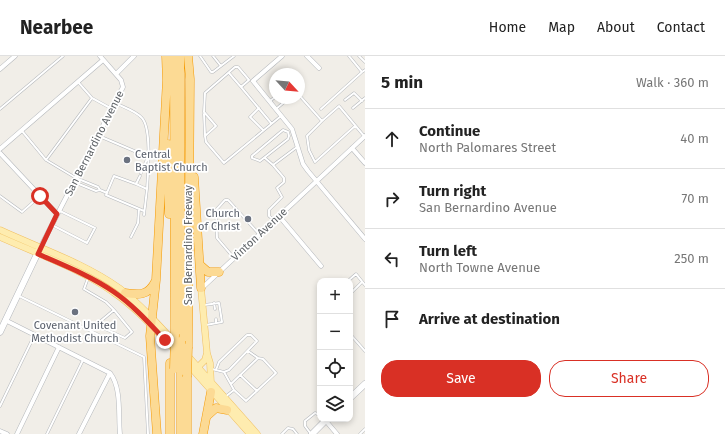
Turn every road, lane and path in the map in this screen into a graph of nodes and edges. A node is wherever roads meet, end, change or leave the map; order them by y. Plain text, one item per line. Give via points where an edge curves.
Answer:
1 (15, 56) edge
2 (63, 56) edge
3 (100, 56) edge
4 (134, 56) edge
5 (166, 56) edge
6 (174, 56) edge
7 (180, 56) edge
8 (188, 56) edge
9 (200, 56) edge
10 (212, 56) edge
11 (234, 56) edge
12 (282, 56) edge
13 (307, 56) edge
14 (349, 56) edge
15 (359, 56) edge
16 (103, 60) junction
17 (365, 62) edge
18 (221, 66) junction
19 (319, 68) dead end
20 (0, 69) edge
21 (365, 70) edge
22 (362, 72) junction
23 (229, 73) junction
24 (116, 74) junction
25 (190, 78) junction
26 (167, 79) junction
27 (251, 81) junction
28 (78, 82) junction
29 (241, 87) junction
30 (92, 98) junction
31 (365, 98) edge
32 (269, 100) edge
33 (345, 100) dead end
34 (362, 101) junction
35 (305, 102) edge
36 (115, 103) junction
37 (272, 104) edge
38 (282, 104) edge
39 (259, 108) junction
40 (353, 108) dead end
41 (0, 109) edge
42 (112, 109) junction
43 (276, 109) junction
44 (322, 109) dead end
45 (204, 112) junction
46 (282, 115) junction
47 (322, 121) junction
48 (272, 123) junction
49 (355, 126) junction
50 (22, 130) junction
51 (263, 130) junction
52 (98, 135) junction
53 (205, 136) junction
54 (365, 136) edge
55 (298, 147) junction
56 (352, 148) junction
57 (0, 149) edge
58 (0, 153) edge
59 (147, 157) junction
60 (264, 158) junction
61 (46, 160) junction
62 (365, 163) edge
63 (273, 165) junction
64 (75, 180) junction
65 (316, 181) junction
66 (136, 184) junction
67 (147, 189) junction
68 (100, 190) junction
69 (107, 193) junction
70 (0, 196) edge
71 (40, 196) junction
72 (139, 209) junction
73 (58, 212) junction
74 (144, 212) junction
75 (144, 215) dead end
76 (279, 216) junction
77 (274, 220) junction
78 (52, 225) junction
79 (0, 230) edge
80 (259, 234) junction
81 (0, 237) edge
82 (131, 237) dead end
83 (365, 239) edge
84 (39, 251) junction
85 (234, 258) junction
86 (200, 265) junction
87 (321, 266) dead end
88 (219, 272) junction
89 (88, 277) junction
90 (351, 278) edge
91 (156, 280) junction
92 (362, 282) junction
93 (365, 285) edge
94 (201, 288) junction
95 (353, 291) edge
96 (125, 293) junction
97 (17, 295) junction
98 (213, 304) junction
99 (203, 305) junction
100 (214, 309) dead end
101 (114, 310) junction
102 (216, 318) dead end
103 (5, 320) junction
104 (152, 321) junction
105 (216, 323) junction
106 (96, 325) junction
107 (205, 325) junction
108 (90, 330) junction
109 (0, 332) edge
110 (173, 332) junction
111 (34, 335) junction
112 (353, 337) edge
113 (184, 344) junction
114 (59, 347) junction
115 (248, 351) junction
116 (365, 351) edge
117 (207, 353) junction
118 (258, 358) junction
119 (83, 359) junction
120 (198, 367) junction
121 (213, 369) junction
122 (182, 371) junction
123 (224, 372) junction
124 (110, 373) junction
125 (240, 376) junction
126 (231, 384) junction
127 (365, 384) edge
128 (211, 387) junction
129 (234, 390) junction
130 (257, 391) junction
131 (353, 395) edge
132 (224, 398) junction
133 (0, 406) edge
134 (227, 410) junction
135 (317, 414) edge
136 (207, 416) junction
137 (324, 422) edge
138 (328, 422) edge
139 (365, 429) edge
140 (0, 431) edge
141 (7, 434) edge
142 (17, 434) edge
143 (47, 434) edge
144 (79, 434) edge
145 (120, 434) edge
146 (148, 434) edge
147 (157, 434) edge
148 (170, 434) edge
149 (176, 434) edge
150 (182, 434) edge
151 (187, 434) edge
152 (204, 434) edge
153 (250, 434) edge
154 (257, 434) edge
155 (282, 434) edge
156 (297, 434) edge
157 (311, 434) edge
158 (337, 434) edge
159 (360, 434) edge

1 - 20 street
2 - 41 lane
3 - 16 street
4 - 24 street
5 - 26 highway, San Bernardino Freeway
6 - 110 highway
7 - 113 highway
8 - 25 highway, San Bernardino Freeway
9 - 18 lane via 211,72
10 - 18 lane
11 - 18 lane
12 - 27 street
13 - 19 street
14 - 22 lane
15 - 17 lane
16 - 24 street
16 - 28 street
21 - 22 lane
22 - 44 lane
23 - 27 lane via 238,67
23 - 29 lane
23 - 45 lane via 205,93
24 - 36 street, San Bernardino Avenue via 123,87
25 - 86 highway
25 - 113 highway, San Bernardino Freeway
26 - 91 highway
26 - 110 highway, San Bernardino Freeway
27 - 29 lane
27 - 32 street
28 - 30 lane
28 - 50 street
29 - 39 lane
30 - 42 lane
30 - 61 lane
31 - 34 lane
33 - 34 lane via 354,93
34 - 40 lane
35 - 47 lane
36 - 42 street, San Bernardino Avenue
36 - 59 lane via 144,120 148,141
37 - 43 street
38 - 43 lane
39 - 48 lane
39 - 51 lane via 250,117
42 - 52 street, San Bernardino Avenue
43 - 46 street
45 - 53 lane
45 - 53 lane via 216,126
46 - 48 lane
46 - 55 street via 292,129
47 - 49 lane via 339,106
47 - 49 lane via 307,136 315,162
48 - 51 lane
49 - 54 lane
50 - 57 street
50 - 61 lane
51 - 53 lane via 224,163 206,142
52 - 59 lane
52 - 64 street, San Bernardino Avenue
54 - 56 street, Vinton Avenue
55 - 63 lane via 290,150
55 - 65 street via 303,164
56 - 62 street
56 - 65 street, Vinton Avenue
58 - 71 street
59 - 66 lane
59 - 67 lane via 150,163
60 - 60 lane via 289,138 288,132 283,130 252,157 256,160
60 - 63 lane
61 - 64 lane
63 - 77 lane via 284,178 284,182 277,188 282,197 269,210 269,216
64 - 68 lane via 98,187
64 - 68 lane via 96,191
64 - 73 street, San Bernardino Avenue
65 - 76 street, Vinton Avenue
65 - 83 street
66 - 67 lane
66 - 69 lane via 114,176
67 - 74 lane
68 - 69 lane
69 - 72 lane via 106,195
70 - 71 lane via 22,212
71 - 73 street
72 - 74 lane
72 - 82 lane via 138,223
73 - 78 street, San Bernardino Avenue
73 - 78 lane via 95,228 87,243
74 - 75 lane
76 - 77 street, Vinton Avenue
76 - 87 street
77 - 80 street, Vinton Avenue
78 - 84 street, San Bernardino Avenue
79 - 84 main road
80 - 85 street, Vinton Avenue
80 - 85 lane via 235,206 225,200 216,210 217,238
81 - 84 main road
84 - 89 main road
84 - 96 main road via 100,276
84 - 97 main road, San Bernardino Avenue
85 - 88 street, Vinton Avenue
86 - 88 highway via 208,272
86 - 94 highway
88 - 94 street, Vinton Avenue
89 - 101 lane via 84,289
89 - 104 main road via 115,293
90 - 92 lane via 356,274
91 - 96 highway via 148,292
91 - 104 highway
92 - 93 lane
92 - 95 lane
94 - 99 main road
96 - 104 main road
97 - 103 main road, San Bernardino Avenue
97 - 108 lane
98 - 99 lane
98 - 100 lane
98 - 105 lane via 219,303 221,314 222,322
99 - 107 main road
101 - 106 lane
101 - 106 lane via 132,332 126,338
102 - 105 lane
103 - 109 main road, San Bernardino Avenue
103 - 111 street
104 - 120 main road
104 - 122 main road
104 - 147 highway
105 - 107 lane
106 - 108 lane
107 - 117 main road
108 - 146 lane via 144,357
110 - 122 highway, San Bernardino Freeway
111 - 114 street
111 - 133 lane
112 - 116 lane
113 - 122 highway, San Bernardino Freeway, bridge
114 - 119 street
114 - 142 street
115 - 118 lane
115 - 121 lane via 257,341 251,335 247,335
115 - 123 lane
117 - 120 main road via 205,360
117 - 121 main road
118 - 125 lane
118 - 130 lane via 263,359 276,373
119 - 124 street
119 - 143 lane
120 - 128 main road
121 - 123 lane
121 - 128 main road
122 - 128 main road
122 - 148 highway, San Bernardino Freeway
122 - 149 highway
122 - 150 highway
122 - 151 highway, San Bernardino Freeway
123 - 126 lane
124 - 144 street
124 - 145 street via 115,380
125 - 126 lane
125 - 130 lane
126 - 129 lane
127 - 131 main road
128 - 132 main road
128 - 134 main road
128 - 136 highway
129 - 130 lane via 246,401
129 - 132 lane
132 - 154 main road
134 - 136 highway via 216,408
134 - 153 main road
135 - 157 lane via 306,421 305,426
136 - 152 highway
137 - 157 main road
138 - 158 street
139 - 159 lane
140 - 141 street
155 - 156 lane via 288,428

